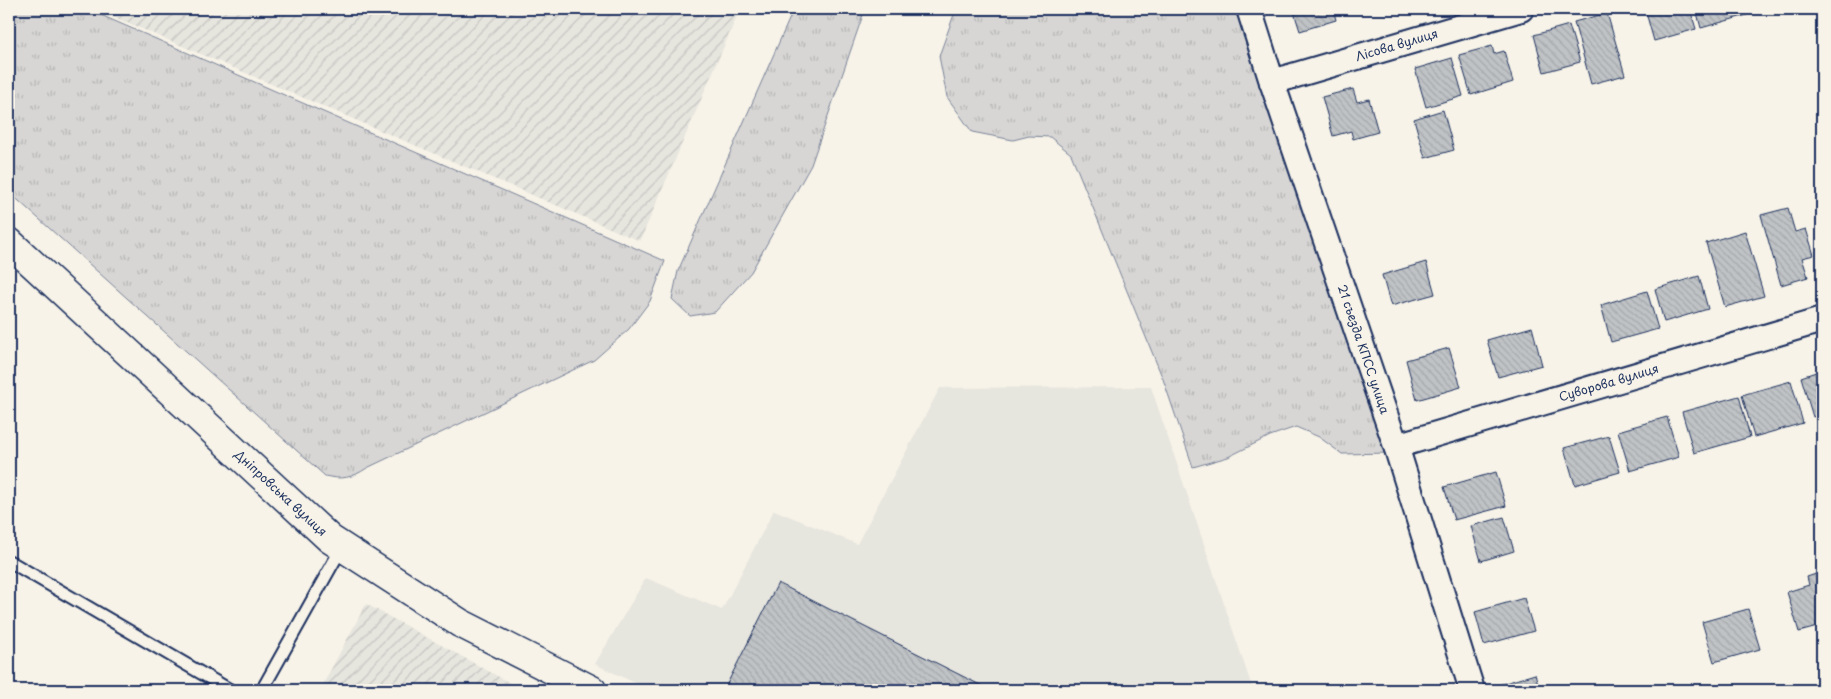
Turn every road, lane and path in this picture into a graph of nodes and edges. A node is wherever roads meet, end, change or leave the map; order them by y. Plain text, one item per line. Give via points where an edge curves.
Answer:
1 (1249, 9) edge
2 (1521, 9) edge
3 (1272, 82) junction
4 (9, 242) edge
5 (1822, 320) edge
6 (1396, 446) junction
7 (342, 547) junction
8 (9, 561) edge
9 (230, 690) edge
10 (262, 690) edge
11 (592, 690) edge
12 (1472, 690) edge

1 - 3 street, 21 съезда КПСС улица
2 - 3 street, Лісова вулиця
3 - 6 street, 21 съезда КПСС улица
4 - 7 street, Дніпровська вулиця
5 - 6 street, Суворова вулиця
6 - 12 street, 21 съезда КПСС улица
7 - 10 lane
7 - 11 street, Дніпровська вулиця via 460,623
8 - 9 lane

